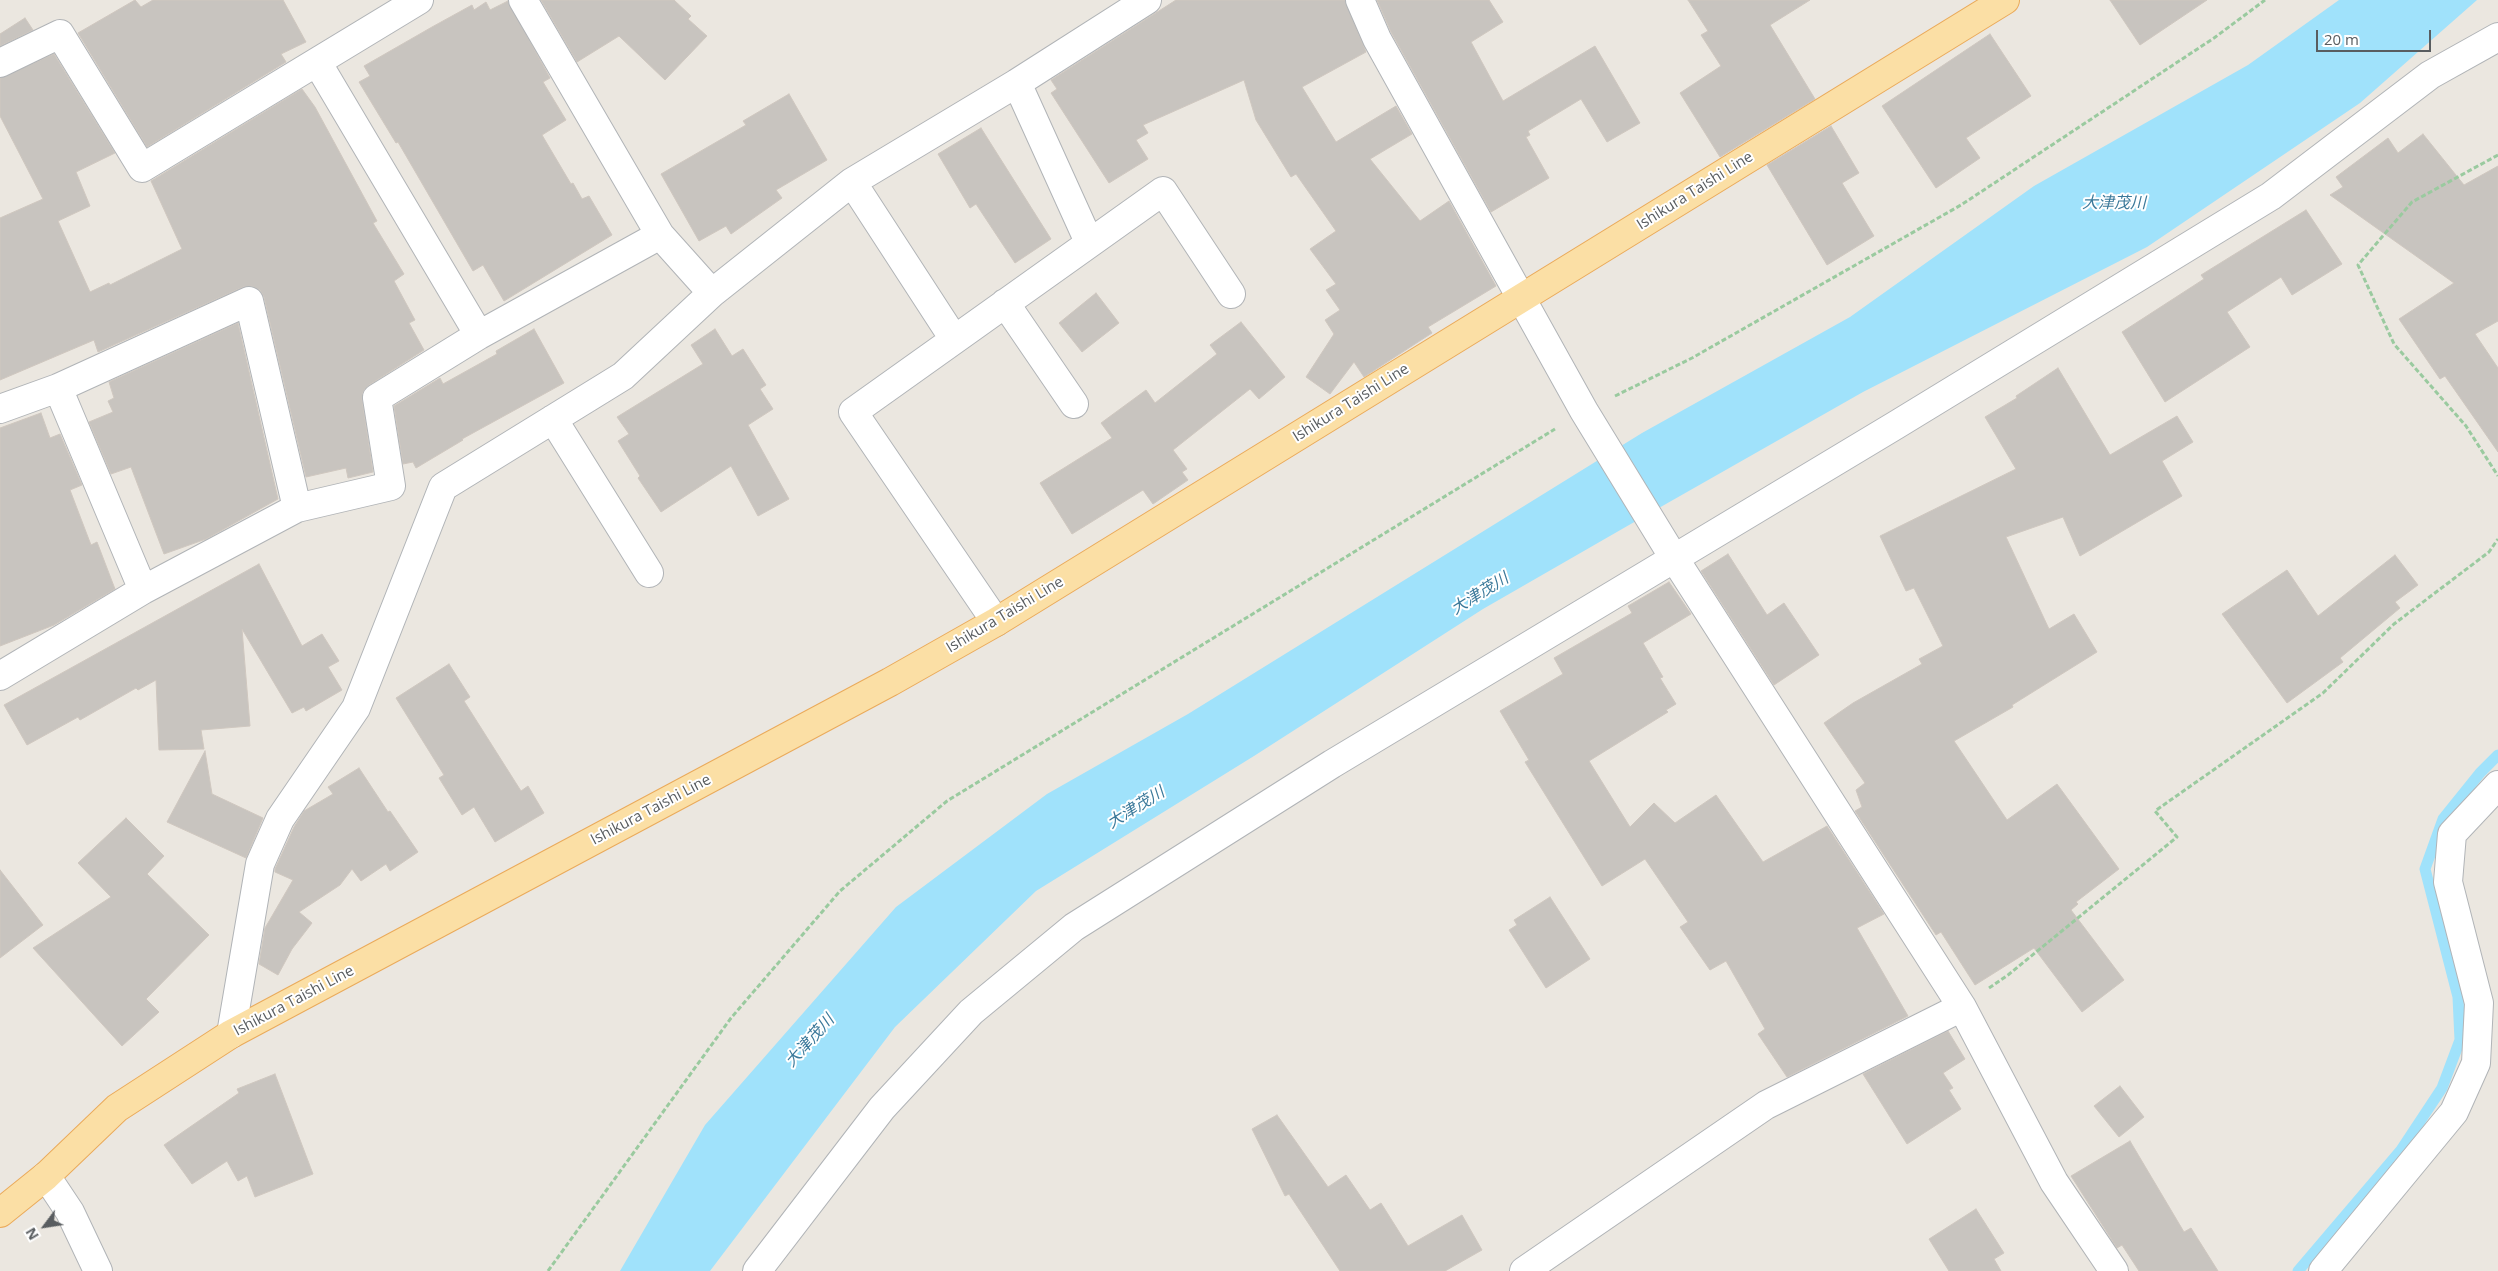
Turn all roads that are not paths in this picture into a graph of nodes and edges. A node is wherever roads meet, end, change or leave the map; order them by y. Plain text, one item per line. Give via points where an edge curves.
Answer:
1 (419, 0) edge
2 (523, 0) edge
3 (1147, 0) edge
4 (1360, 0) edge
5 (2006, 0) edge
6 (2498, 37) edge
7 (317, 62) junction
8 (0, 63) edge
9 (1017, 83) junction
10 (852, 182) junction
11 (660, 235) junction
12 (1089, 242) junction
13 (712, 293) junction
14 (1231, 294) dead end
15 (1521, 298) junction
16 (1005, 303) junction
17 (479, 334) junction
18 (954, 339) junction
19 (58, 388) junction
20 (1074, 404) dead end
21 (0, 409) edge
22 (553, 419) junction
23 (297, 508) junction
24 (1672, 554) junction
25 (648, 573) dead end
26 (143, 590) junction
27 (996, 622) junction
28 (0, 676) edge
29 (2498, 785) edge
30 (1962, 1007) junction
31 (231, 1034) junction
32 (46, 1176) junction
33 (0, 1213) edge
34 (98, 1271) edge
35 (757, 1271) edge
36 (1524, 1271) edge
37 (2114, 1271) edge
38 (2323, 1271) edge

1 - 7 street
2 - 11 street
3 - 9 street
4 - 15 street via 1377,39
5 - 15 main road, Ishikura Taishi Line
6 - 24 street via 2430,75 2271,196
7 - 8 street via 142,168 60,34
7 - 17 street
9 - 10 street
9 - 12 street
10 - 13 street
10 - 18 street
11 - 13 street
11 - 17 street
12 - 14 street via 1163,191
12 - 16 street
13 - 22 street via 623,376
15 - 24 street via 1587,416
15 - 27 main road, Ishikura Taishi Line
16 - 18 street
16 - 20 street
17 - 23 street via 377,398 391,486
18 - 27 street via 853,412
19 - 21 street
19 - 23 street via 249,302
19 - 26 street
22 - 25 street
22 - 31 street via 443,487 356,708 280,819 260,864
23 - 26 street
24 - 30 street
24 - 35 street via 1074,927 971,1012 895,1095
26 - 28 street
27 - 31 main road, Ishikura Taishi Line via 890,682
29 - 38 street via 2452,834 2448,882 2479,1003 2476,1063 2454,1112
30 - 36 street via 1766,1105
30 - 37 street via 2054,1182
31 - 32 main road, Ishikura Taishi Line via 117,1108
32 - 33 main road, Ishikura Taishi Line
32 - 34 street via 70,1212

